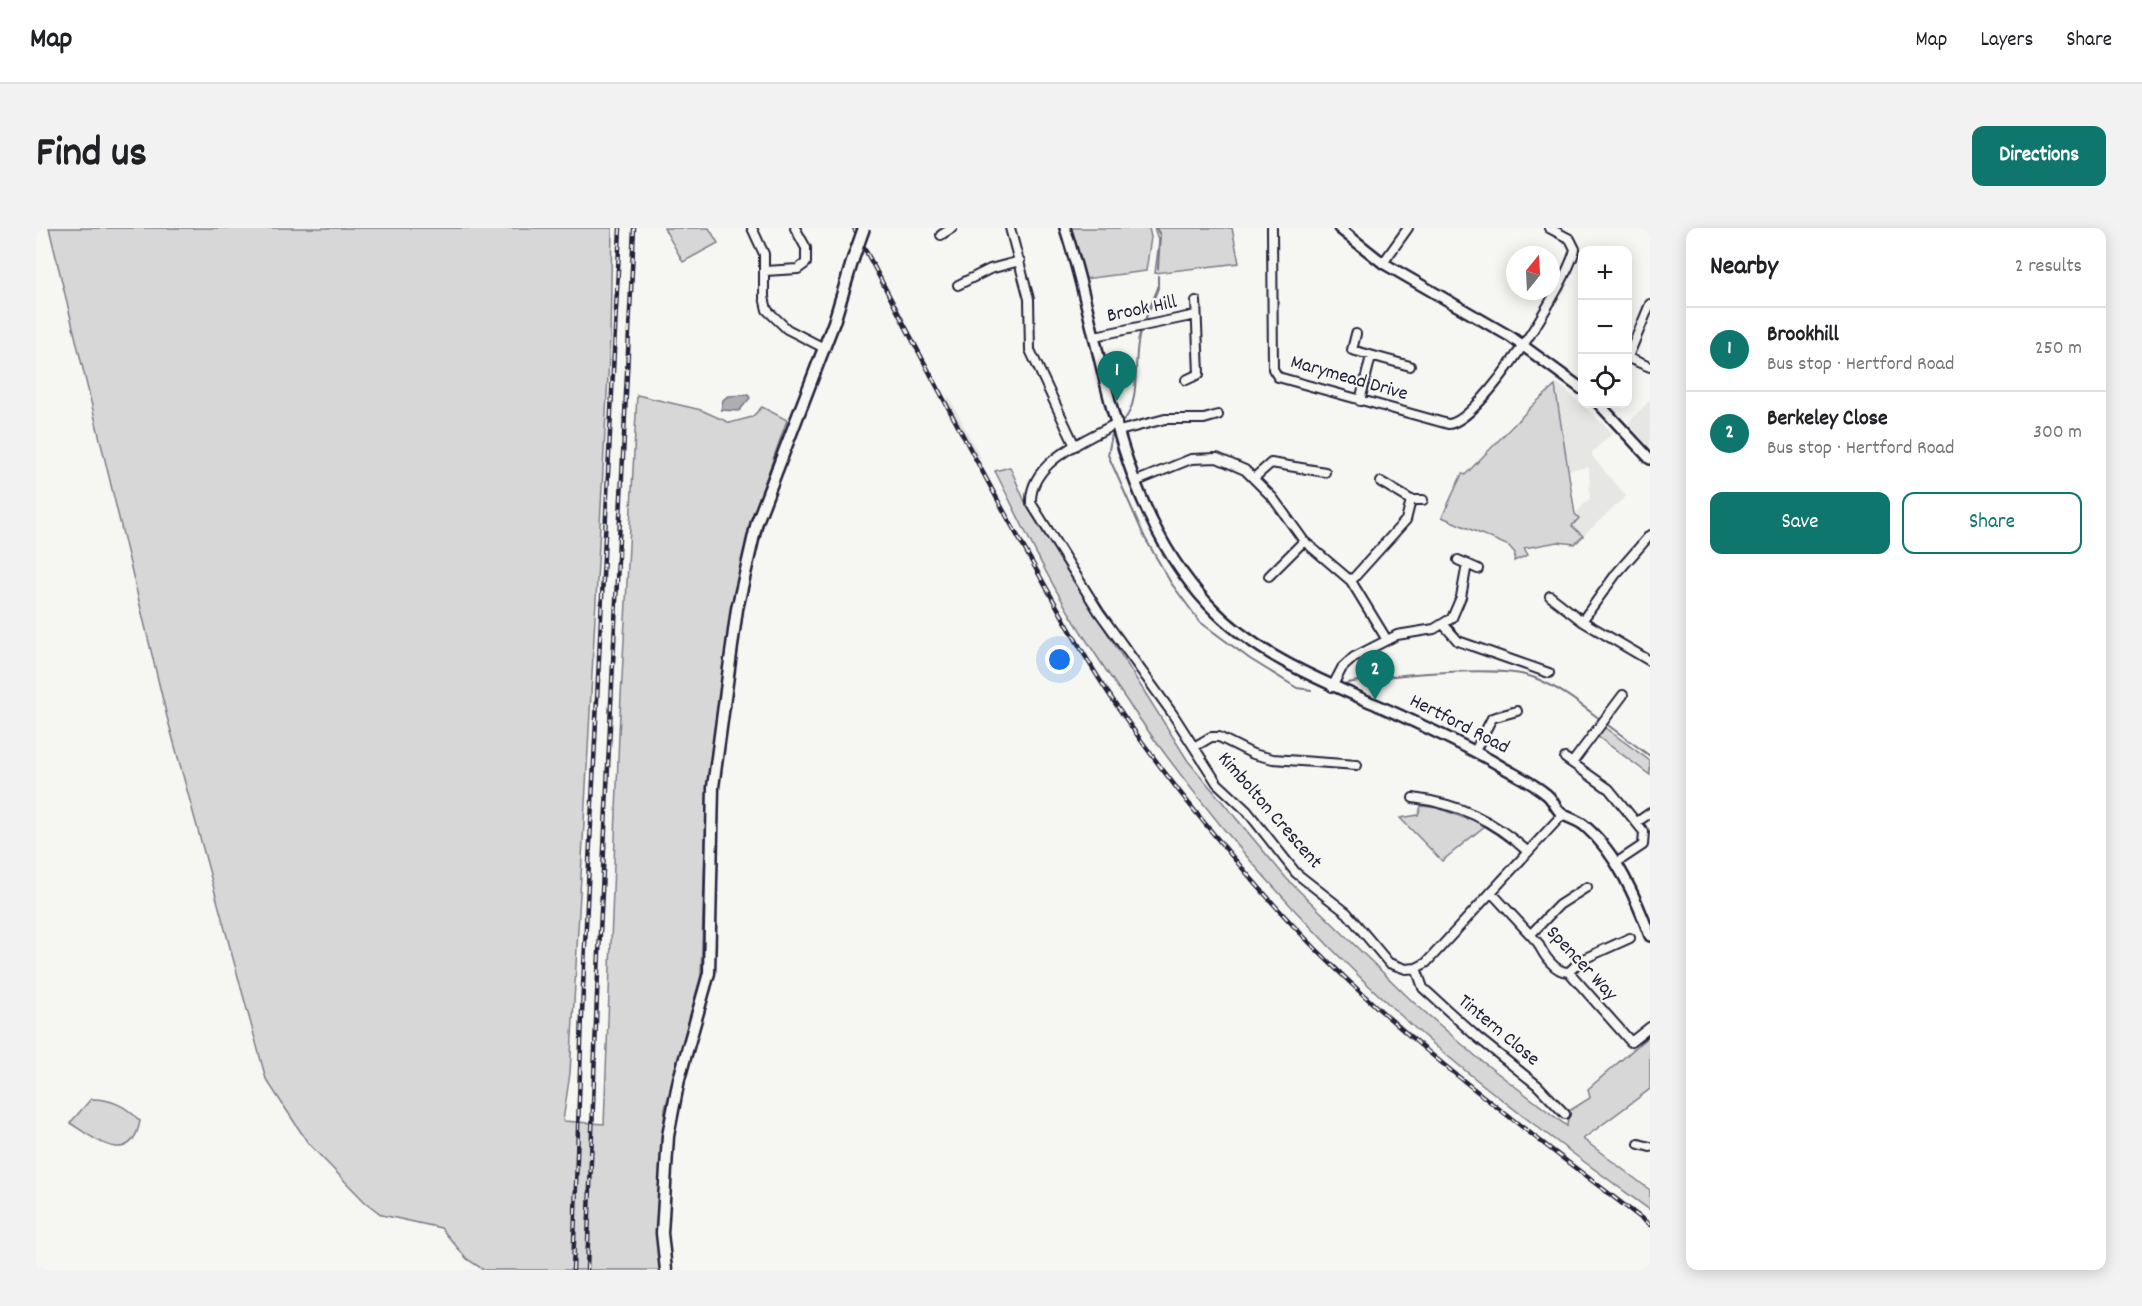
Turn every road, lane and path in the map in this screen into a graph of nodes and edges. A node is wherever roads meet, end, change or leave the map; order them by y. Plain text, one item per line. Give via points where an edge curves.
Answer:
1 (752, 228) edge
2 (795, 228) edge
3 (864, 228) edge
4 (952, 228) edge
5 (1010, 228) edge
6 (1065, 228) edge
7 (1272, 228) edge
8 (1339, 228) edge
9 (1408, 228) edge
10 (1549, 228) edge
11 (941, 235) dead end
12 (1020, 261) junction
13 (1383, 263) junction
14 (765, 271) junction
15 (958, 285) dead end
16 (1196, 300) dead end
17 (1650, 304) edge
18 (1196, 315) junction
19 (1356, 334) dead end
20 (1095, 336) junction
21 (1525, 346) junction
22 (824, 348) junction
23 (1630, 354) edge
24 (1371, 356) junction
25 (1632, 360) edge
26 (1410, 366) dead end
27 (1650, 367) edge
28 (1186, 380) dead end
29 (1578, 386) edge
30 (1360, 401) junction
31 (1603, 408) edge
32 (1218, 415) dead end
33 (1118, 427) junction
34 (1075, 446) junction
35 (1650, 459) edge
36 (1325, 472) dead end
37 (1254, 477) junction
38 (1137, 482) junction
39 (1380, 482) dead end
40 (1412, 500) junction
41 (1423, 500) dead end
42 (1650, 535) edge
43 (1304, 541) junction
44 (1458, 560) dead end
45 (1467, 564) junction
46 (1478, 568) dead end
47 (1269, 576) dead end
48 (1351, 581) junction
49 (1550, 596) dead end
50 (1582, 621) junction
51 (1443, 624) junction
52 (1387, 640) junction
53 (1650, 661) edge
54 (1545, 670) dead end
55 (1332, 687) junction
56 (1623, 695) dead end
57 (1517, 711) dead end
58 (1194, 747) junction
59 (1475, 752) junction
60 (1357, 765) dead end
61 (1413, 798) dead end
62 (1650, 813) edge
63 (1562, 815) junction
64 (1637, 822) junction
65 (1647, 842) edge
66 (1527, 850) junction
67 (1616, 863) junction
68 (1587, 887) dead end
69 (1491, 892) junction
70 (1531, 934) junction
71 (1650, 936) edge
72 (1630, 938) dead end
73 (1416, 968) junction
74 (1569, 972) junction
75 (1650, 1027) edge
76 (1565, 1114) dead end
77 (1639, 1144) dead end
78 (1650, 1147) edge
79 (666, 1270) edge

1 - 14 street via 762,247
2 - 14 street via 806,248 806,263 798,269
3 - 22 main road, bridge
4 - 11 street
5 - 12 street
6 - 20 street, Hertford Road
7 - 30 street, Marymead Drive via 1275,374 1286,381
8 - 13 street
9 - 13 street
10 - 21 street via 1570,239 1575,251
12 - 15 street via 990,269
12 - 34 street via 1029,299 1030,350
13 - 21 street
14 - 22 street via 767,310 787,328
16 - 18 street, Brook Hill
17 - 23 street
18 - 20 street, Brook Hill
18 - 28 street, Brook Hill via 1199,374
19 - 24 street via 1352,350
20 - 33 street, Hertford Road
21 - 29 street
21 - 30 street, Marymead Drive via 1453,424
22 - 79 main road via 757,522 737,609 713,786 709,973 679,1079 668,1136 662,1233
24 - 26 street
24 - 30 street
25 - 27 street
31 - 35 street
32 - 33 street, Kimbolton Crescent
33 - 34 street, Kimbolton Crescent
33 - 38 street, Hertford Road
34 - 58 street, Kimbolton Crescent via 1033,483 1031,503 1099,612
36 - 37 street via 1315,474 1272,463
37 - 38 street via 1228,461 1204,458 1174,464
37 - 43 street
38 - 55 street, Hertford Road via 1159,537 1209,605 1265,651
39 - 40 street
40 - 41 street
40 - 48 street via 1406,520
42 - 50 street
43 - 47 street via 1278,572
43 - 48 street
44 - 45 street
45 - 46 street
45 - 51 street via 1458,609
48 - 52 street
49 - 50 street
50 - 53 street
51 - 52 street
51 - 54 street via 1458,641
52 - 55 street via 1347,662
55 - 59 street, Hertford Road
56 - 64 street via 1569,761 1610,789
57 - 59 street via 1490,721
58 - 60 street, Kimbolton Crescent via 1219,737 1273,759
58 - 73 street, Kimbolton Crescent via 1217,783 1247,811 1296,873 1347,913 1389,963 1403,969
59 - 63 street, Hertford Road via 1546,794
61 - 66 street via 1472,812
62 - 64 street
63 - 66 street
63 - 67 street, Hertford Road via 1575,818 1586,827
64 - 65 street
65 - 67 street
66 - 69 street
67 - 71 street, Hertford Road
68 - 70 street via 1559,904
69 - 70 street, Spencer Way
69 - 73 street via 1430,959
70 - 74 street, Spencer Way via 1558,969
72 - 74 street via 1581,960
73 - 76 street, Tintern Close via 1423,988 1537,1085
74 - 75 street, Spencer Way via 1631,1042
77 - 78 street

